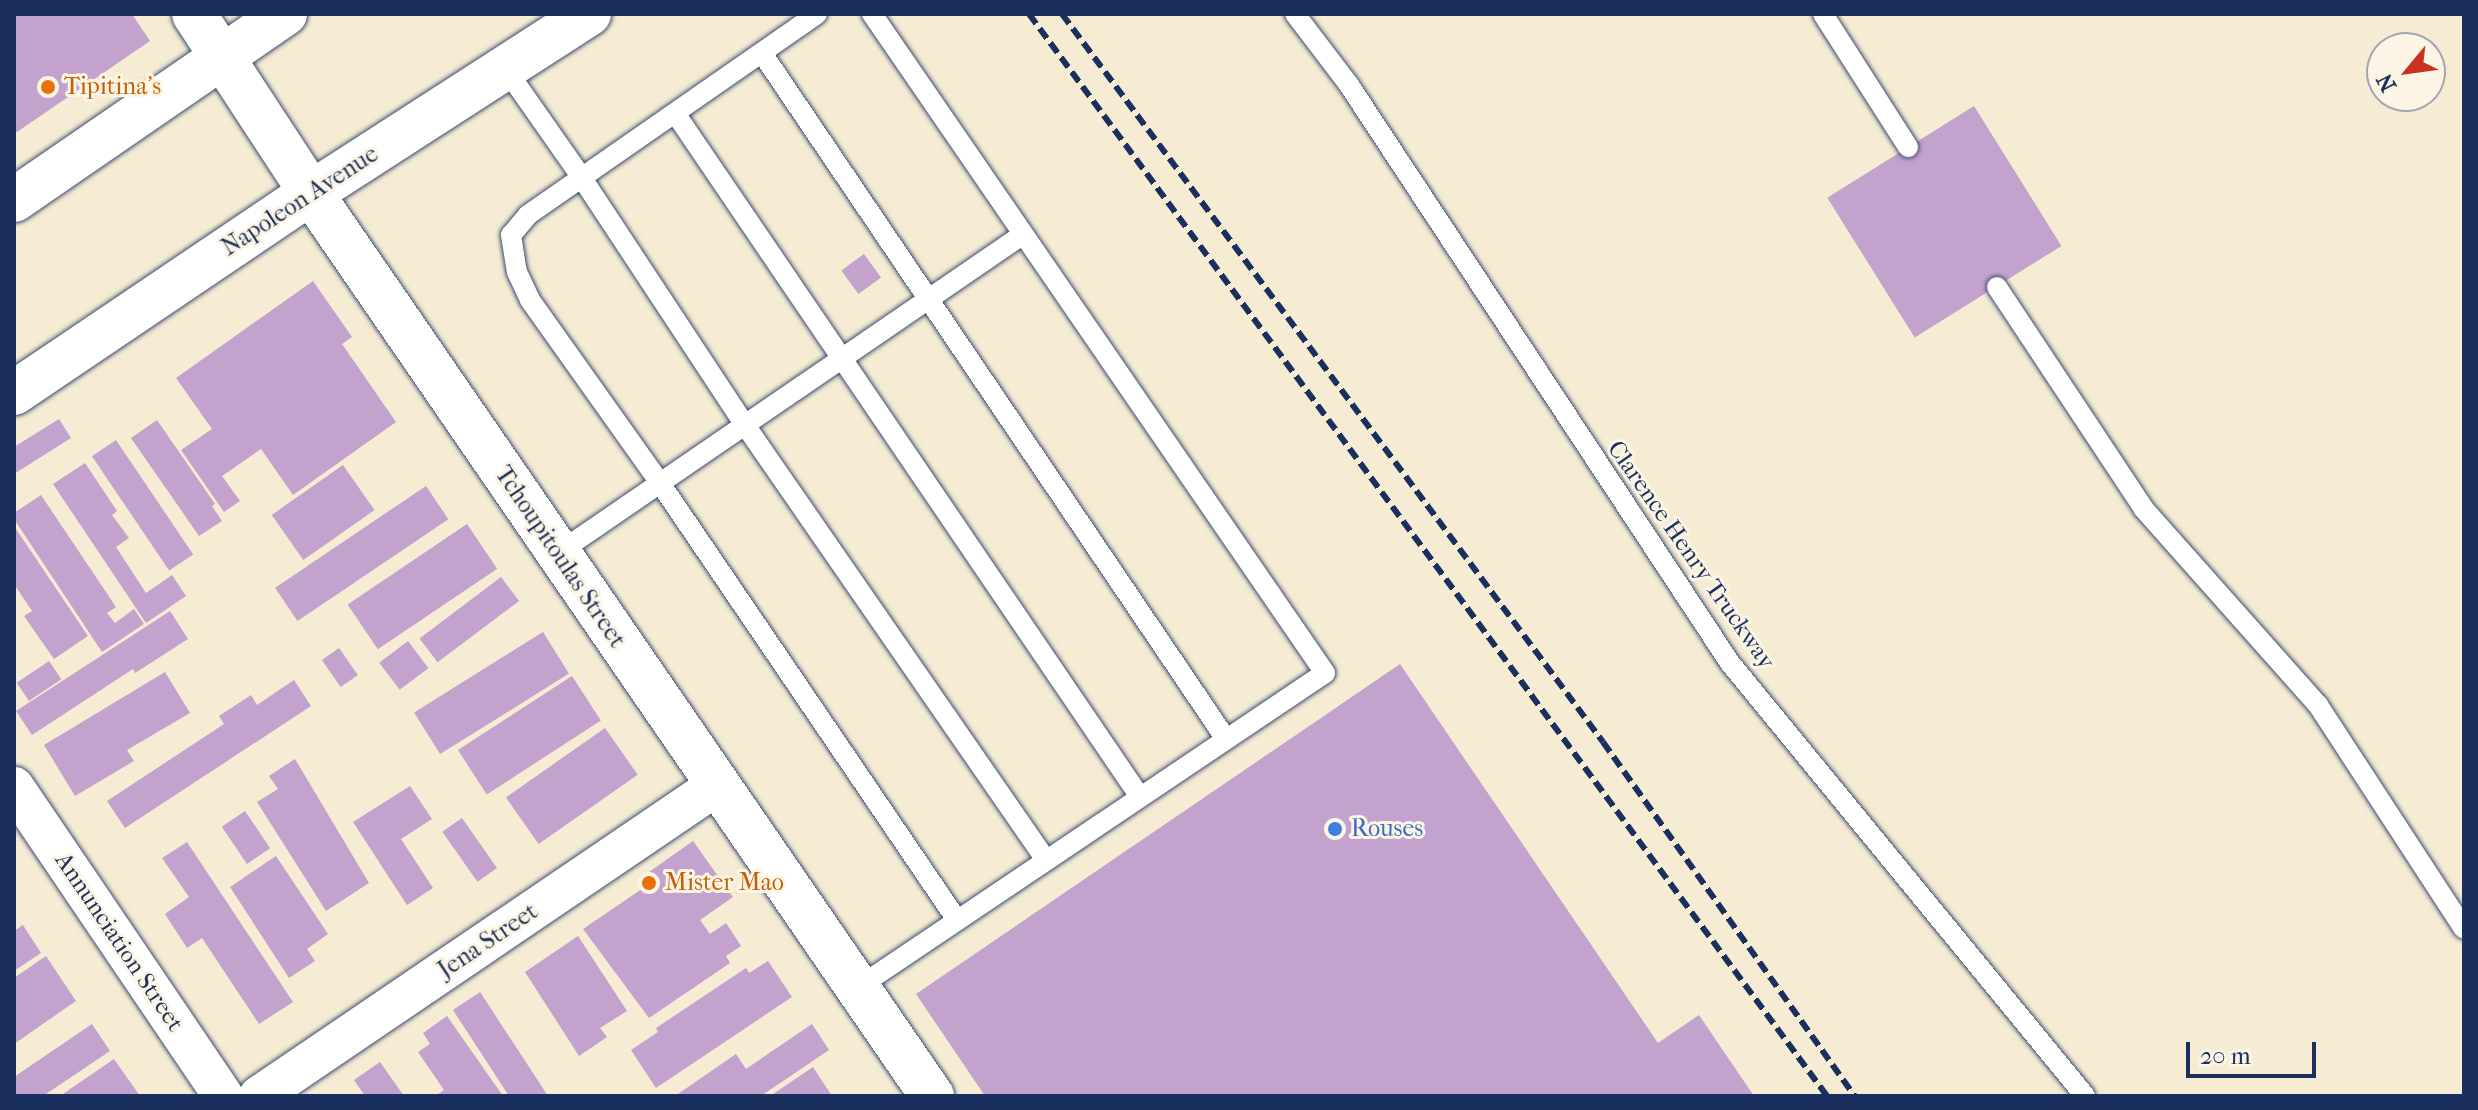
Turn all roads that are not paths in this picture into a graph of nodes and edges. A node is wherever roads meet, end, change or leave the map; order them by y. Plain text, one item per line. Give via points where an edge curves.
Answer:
1 (194, 14) edge
2 (285, 14) edge
3 (589, 14) edge
4 (817, 14) edge
5 (872, 14) edge
6 (1295, 14) edge
7 (1823, 14) edge
8 (762, 53) junction
9 (223, 57) junction
10 (505, 68) junction
11 (675, 113) junction
12 (1908, 147) dead end
13 (582, 178) junction
14 (311, 193) junction
15 (14, 200) edge
16 (1022, 235) junction
17 (1997, 287) dead end
18 (931, 298) junction
19 (842, 358) junction
20 (14, 393) edge
21 (745, 425) junction
22 (660, 483) junction
23 (558, 553) junction
24 (1226, 739) junction
25 (716, 786) junction
26 (14, 787) edge
27 (1140, 797) junction
28 (1046, 860) junction
29 (957, 920) junction
30 (2464, 929) edge
31 (857, 988) junction
32 (223, 1096) edge
33 (259, 1096) edge
34 (932, 1096) edge
35 (2085, 1096) edge

1 - 9 street, Tchoupitoulas Street
2 - 9 street
3 - 10 street, Napoleon Avenue
4 - 8 lane
5 - 16 lane
6 - 35 lane, Clarence Henry Truckway via 1349,85 1730,663
7 - 12 lane
8 - 11 lane
8 - 18 lane
9 - 14 street, Tchoupitoulas Street
9 - 15 street
10 - 13 lane
10 - 14 street, Napoleon Avenue
11 - 13 lane
11 - 19 lane
13 - 21 lane
13 - 22 lane via 528,215 511,235 517,272 530,300
14 - 20 street, Napoleon Avenue
14 - 23 street, Tchoupitoulas Street
16 - 18 lane
16 - 24 lane via 1325,673
17 - 30 lane via 2143,508 2318,705
18 - 19 lane
18 - 24 lane
19 - 21 lane
19 - 27 lane
21 - 22 lane
21 - 28 lane
22 - 23 lane
22 - 29 lane
23 - 25 street, Tchoupitoulas Street
24 - 27 lane
25 - 31 street, Tchoupitoulas Street
25 - 33 street, Jena Street
26 - 32 street, Annunciation Street
27 - 28 lane
28 - 29 lane
29 - 31 lane
31 - 34 street, Tchoupitoulas Street

